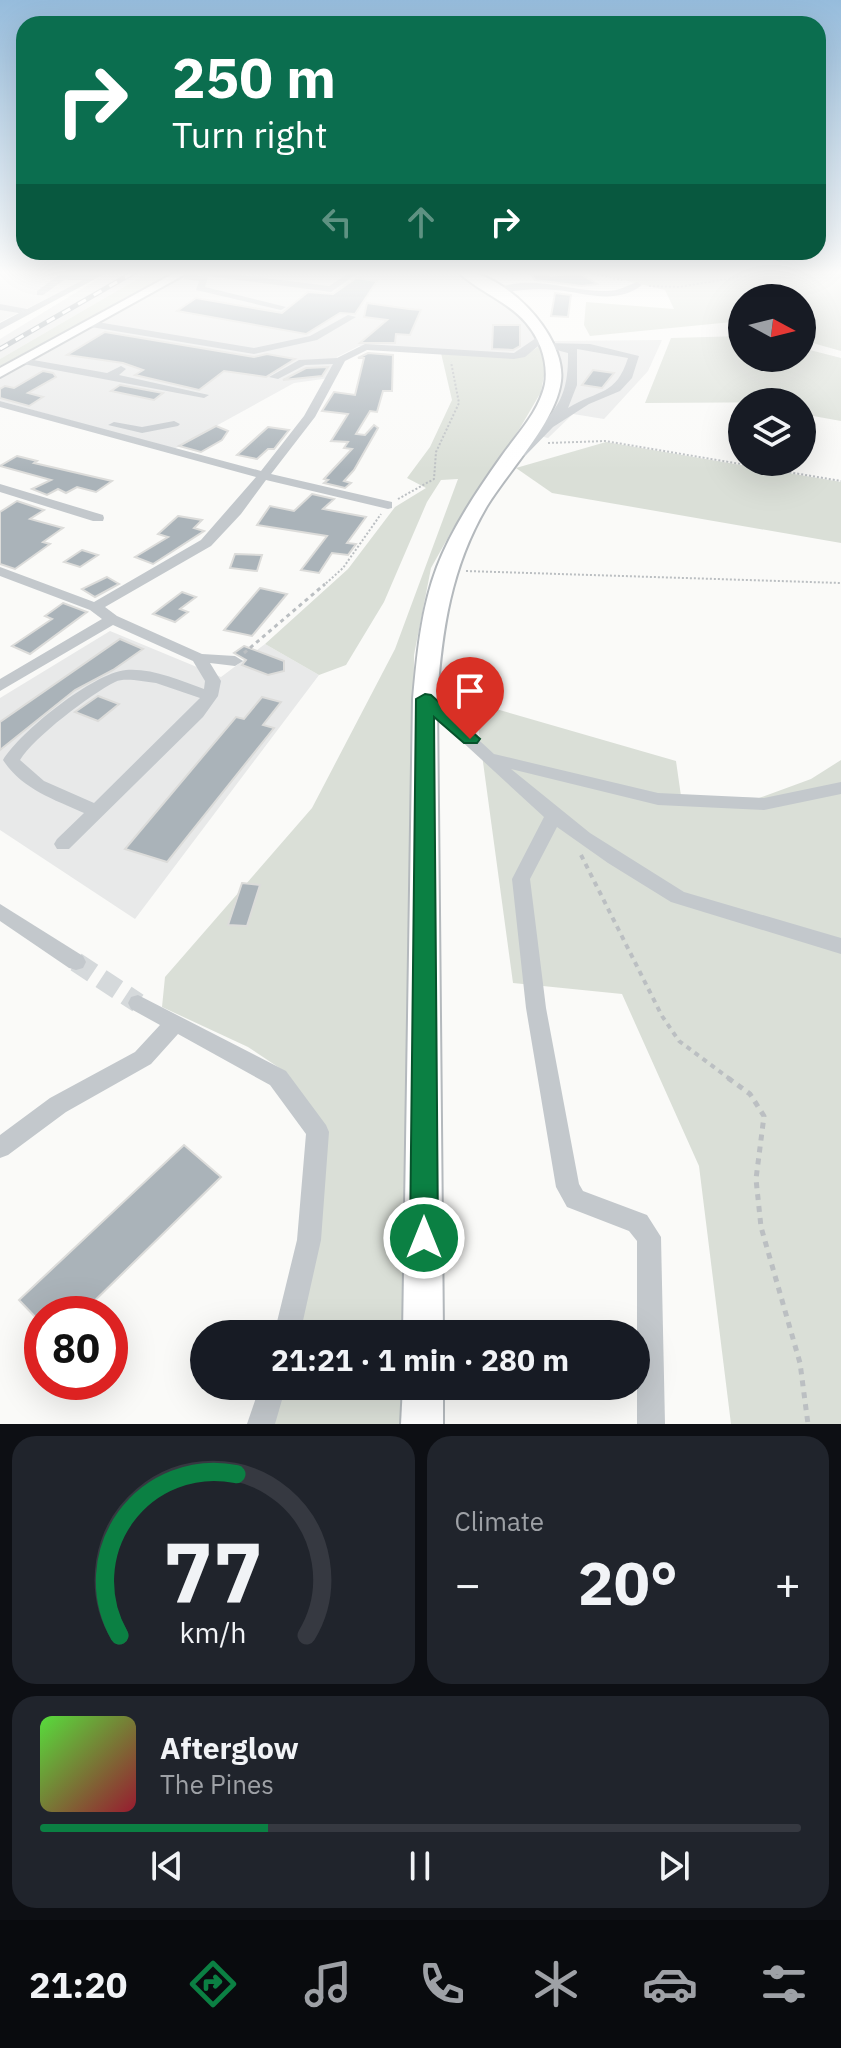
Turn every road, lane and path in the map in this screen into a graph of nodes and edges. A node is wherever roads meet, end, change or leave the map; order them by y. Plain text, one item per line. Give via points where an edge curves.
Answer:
1 (66, 337) edge
2 (172, 337) edge
3 (314, 337) edge
4 (542, 337) edge
5 (546, 343) junction
6 (446, 351) junction
7 (22, 361) junction
8 (340, 361) junction
9 (121, 369) dead end
10 (0, 373) edge
11 (109, 376) junction
12 (274, 377) dead end
13 (204, 395) dead end
14 (0, 404) edge
15 (174, 424) dead end
16 (550, 424) junction
17 (74, 425) junction
18 (529, 444) junction
19 (261, 475) junction
20 (495, 478) junction
21 (841, 481) edge
22 (0, 488) edge
23 (388, 505) junction
24 (98, 518) dead end
25 (0, 571) edge
26 (446, 571) junction
27 (841, 583) edge
28 (95, 607) junction
29 (112, 619) junction
30 (199, 658) junction
31 (235, 661) joint
32 (0, 686) edge
33 (210, 696) junction
34 (425, 699) junction
35 (493, 759) junction
36 (841, 788) edge
37 (97, 811) junction
38 (560, 819) junction
39 (63, 844) dead end
40 (0, 911) edge
41 (841, 946) edge
42 (76, 962) tunnel mouth
43 (138, 1003) tunnel mouth
44 (175, 1023) junction
45 (0, 1148) edge
46 (290, 1320) edge
47 (423, 1320) edge
48 (269, 1400) edge
49 (423, 1400) edge
50 (261, 1424) edge
51 (422, 1424) edge
52 (651, 1424) edge
53 (808, 1424) edge

1 - 7 main road
2 - 3 street via 254,351
4 - 5 highway
5 - 6 street via 514,356
5 - 16 street via 573,351 575,379
5 - 16 street via 634,356 627,378 616,389
5 - 20 highway via 553,381 546,404
6 - 8 street via 365,347
6 - 23 path via 459,403 436,452 434,479
7 - 10 main road
7 - 11 street
8 - 12 street via 303,362
8 - 19 street via 309,417
9 - 11 street
11 - 13 street
14 - 17 street
15 - 17 street via 142,430 90,419
16 - 18 street
17 - 19 street
18 - 20 street
18 - 21 path via 605,441
19 - 23 street
19 - 28 street via 206,543
20 - 26 highway
22 - 24 street
23 - 31 path via 343,568
25 - 28 street
26 - 27 path
26 - 34 highway via 428,652
28 - 29 street
29 - 30 street
29 - 32 street
30 - 31 street
30 - 33 street via 213,681
33 - 37 street
33 - 37 street via 121,674 14,754 15,767 30,779
34 - 35 street
34 - 47 highway
35 - 36 street via 658,799 764,804
35 - 38 street
37 - 39 street
38 - 41 street via 678,897
38 - 52 street via 521,879 539,1023 568,1187 575,1199 638,1223 649,1237
38 - 53 path via 679,1041 750,1094 764,1116 756,1179 761,1227 800,1363
40 - 42 street
43 - 44 street
44 - 45 street via 143,1058 58,1105
44 - 46 street via 278,1078 318,1132 309,1240
48 - 50 street
49 - 51 highway

